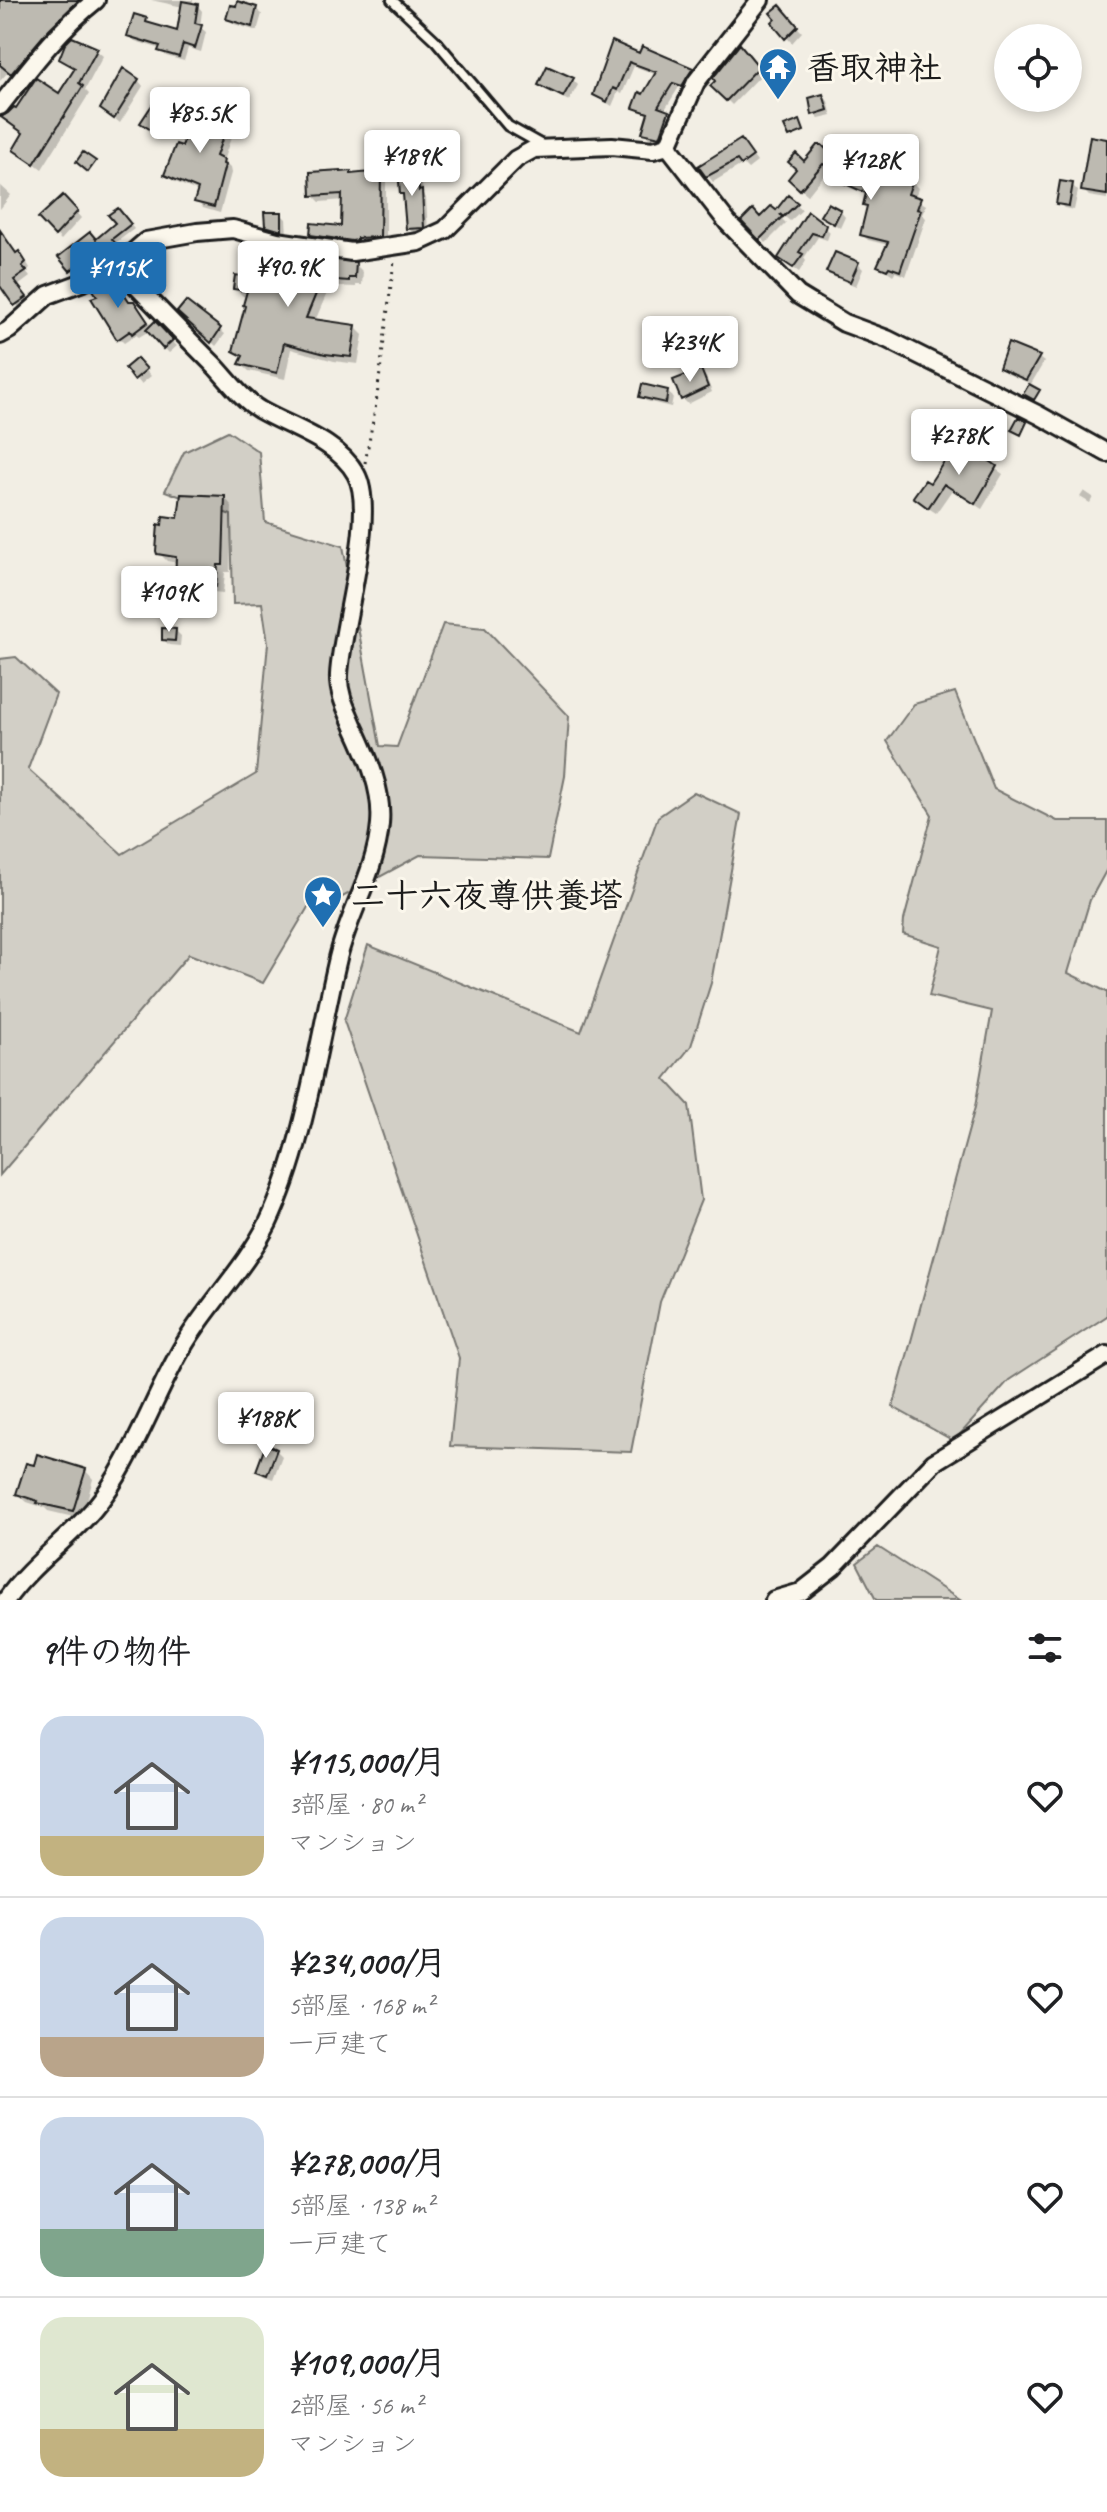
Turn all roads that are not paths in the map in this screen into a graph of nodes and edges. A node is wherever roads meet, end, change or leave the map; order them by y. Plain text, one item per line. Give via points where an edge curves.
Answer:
1 (96, 0) edge
2 (392, 0) edge
3 (760, 0) edge
4 (0, 106) edge
5 (668, 146) junction
6 (547, 147) junction
7 (116, 265) junction
8 (0, 335) edge
9 (1107, 453) edge
10 (1107, 1355) edge
11 (6, 1600) edge
12 (774, 1600) edge

1 - 4 street via 55,37
2 - 6 lane via 436,41 508,126
3 - 5 street via 696,82
5 - 6 street
5 - 9 street via 728,223 798,295
6 - 7 street via 516,159 445,230 419,242 352,252 233,229 146,241
7 - 8 street via 48,295
7 - 11 street via 250,403 342,456 356,473 364,510 339,687 373,773 381,820 373,863 342,942 286,1177 260,1237 180,1350 94,1509
10 - 12 street via 934,1462 833,1567 801,1592

